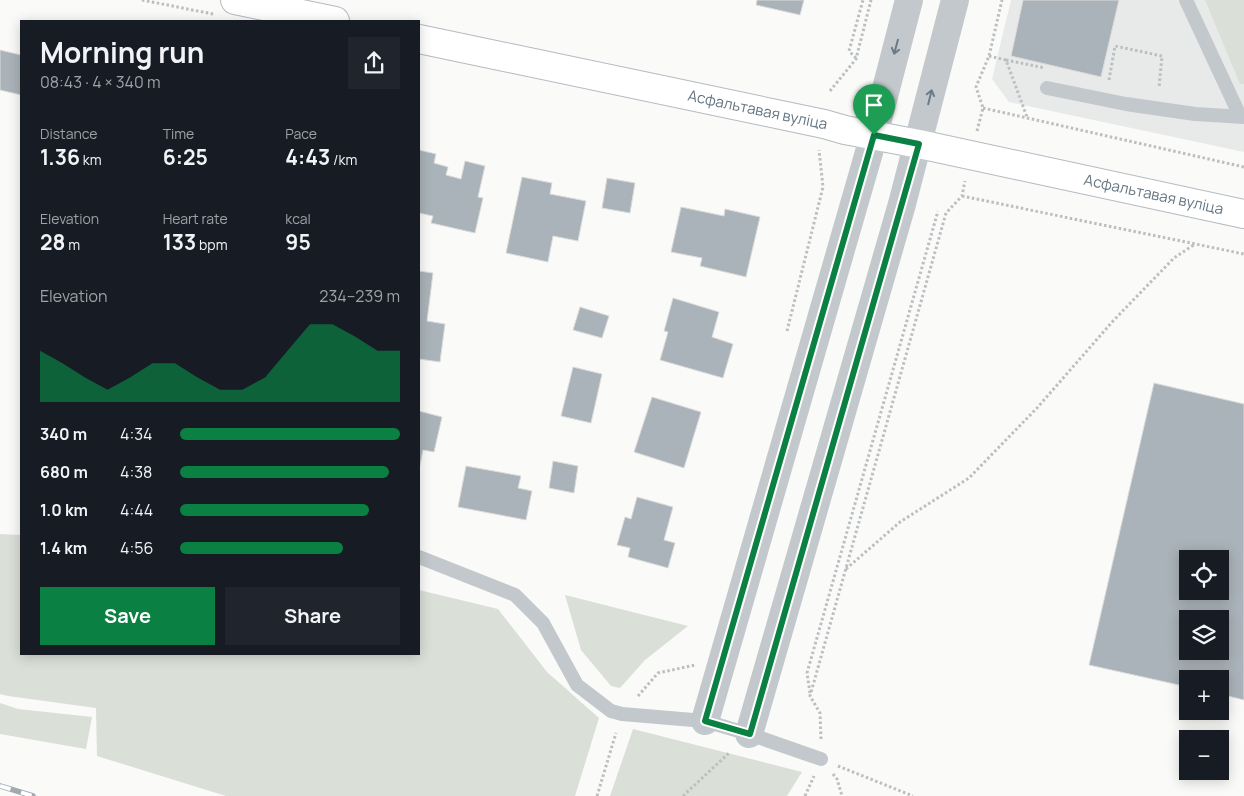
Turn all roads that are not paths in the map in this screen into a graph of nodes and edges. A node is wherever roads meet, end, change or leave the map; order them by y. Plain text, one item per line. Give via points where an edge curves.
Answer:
1 (909, 0) edge
2 (955, 0) edge
3 (1186, 0) edge
4 (226, 8) edge
5 (328, 20) edge
6 (420, 39) edge
7 (1047, 88) dead end
8 (1242, 116) edge
9 (874, 135) junction
10 (919, 144) junction
11 (1244, 214) edge
12 (420, 557) edge
13 (705, 721) junction
14 (750, 734) junction
15 (821, 759) road end

1 -> 9 street
10 -> 2 street
3 - 8 lane
4 - 5 street
6 - 9 street, Асфальтавая вуліца
7 - 8 lane via 1185,113
9 - 10 street, Асфальтавая вуліца
9 - 13 street
10 - 11 street, Асфальтавая вуліца
10 - 14 street
12 - 13 lane via 515,594 543,623 577,685 611,711
13 - 14 lane
14 - 15 lane

